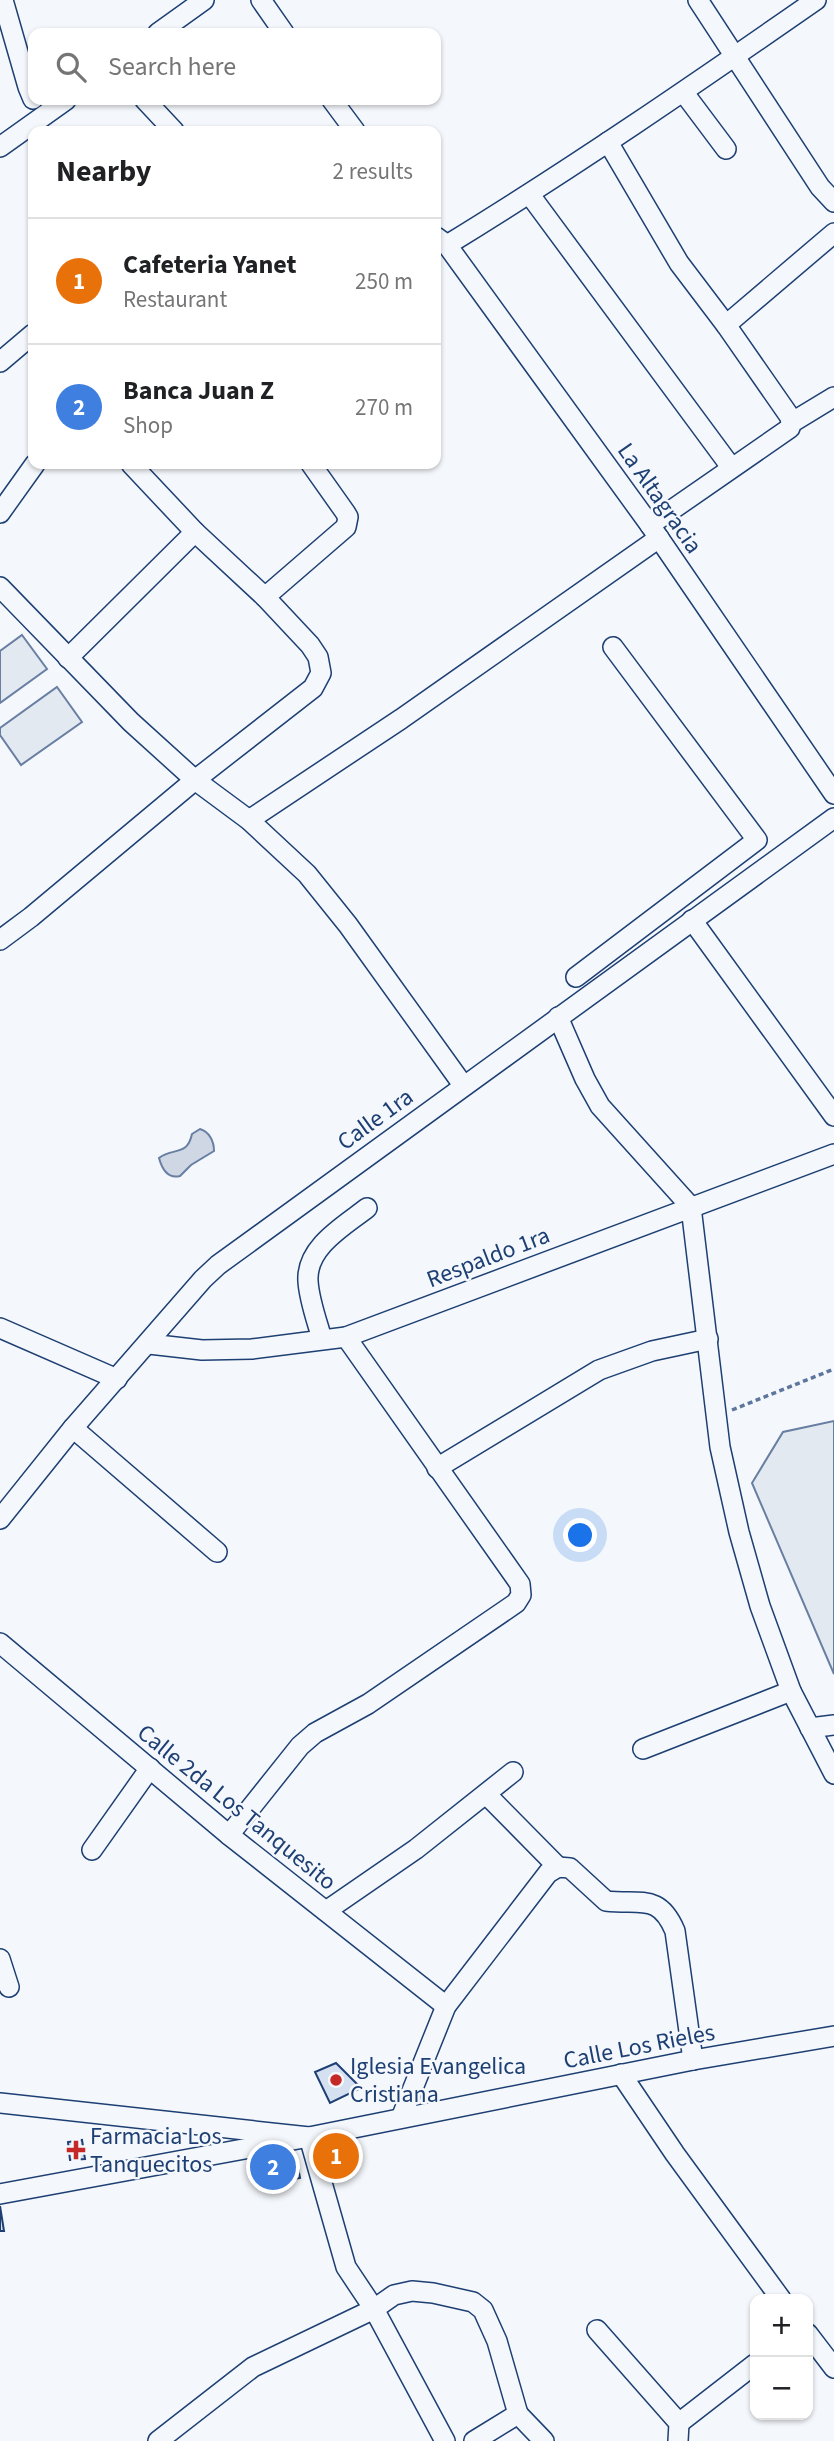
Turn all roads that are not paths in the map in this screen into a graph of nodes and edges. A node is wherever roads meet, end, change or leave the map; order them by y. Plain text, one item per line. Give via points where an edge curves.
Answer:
1 (3, 0) edge
2 (204, 0) edge
3 (261, 0) edge
4 (698, 0) edge
5 (816, 0) edge
6 (165, 28) edge
7 (281, 28) edge
8 (736, 55) junction
9 (28, 80) edge
10 (684, 93) junction
11 (36, 105) edge
12 (150, 105) edge
13 (336, 105) edge
14 (169, 126) edge
15 (351, 126) edge
16 (608, 142) junction
17 (0, 148) edge
18 (726, 149) dead end
19 (530, 195) junction
20 (834, 202) edge
21 (834, 233) edge
22 (441, 241) edge
23 (726, 325) junction
24 (28, 347) edge
25 (0, 362) edge
26 (834, 397) edge
27 (791, 423) junction
28 (731, 467) junction
29 (31, 469) edge
30 (136, 469) edge
31 (315, 469) edge
32 (0, 513) edge
33 (654, 531) junction
34 (195, 532) junction
35 (0, 587) edge
36 (265, 597) junction
37 (613, 647) dead end
38 (68, 658) junction
39 (195, 780) junction
40 (834, 794) edge
41 (834, 818) edge
42 (249, 820) junction
43 (757, 840) junction
44 (771, 863) junction
45 (692, 920) junction
46 (0, 940) edge
47 (576, 977) dead end
48 (558, 1017) junction
49 (463, 1085) junction
50 (834, 1116) edge
51 (834, 1154) edge
52 (691, 1207) junction
53 (367, 1208) dead end
54 (0, 1328) edge
55 (346, 1337) junction
56 (322, 1339) junction
57 (708, 1339) junction
58 (149, 1343) junction
59 (117, 1379) junction
60 (74, 1428) junction
61 (437, 1468) junction
62 (0, 1518) edge
63 (217, 1552) dead end
64 (0, 1643) edge
65 (791, 1691) junction
66 (834, 1725) edge
67 (810, 1728) junction
68 (643, 1749) dead end
69 (150, 1768) junction
70 (513, 1772) dead end
71 (833, 1772) edge
72 (486, 1794) junction
73 (229, 1835) junction
74 (92, 1850) dead end
75 (558, 1867) junction
76 (326, 1911) junction
77 (0, 1959) edge
78 (9, 1987) dead end
79 (446, 2006) junction
80 (834, 2036) edge
81 (693, 2060) junction
82 (621, 2074) junction
83 (0, 2103) edge
84 (401, 2118) junction
85 (309, 2137) junction
86 (0, 2194) edge
87 (777, 2294) edge
88 (374, 2309) junction
89 (597, 2330) dead end
90 (813, 2341) edge
91 (750, 2368) edge
92 (834, 2368) edge
93 (518, 2414) junction
94 (679, 2432) edge
95 (158, 2441) edge
96 (445, 2441) edge
97 (474, 2441) edge
98 (544, 2441) edge

1 - 9 street
2 - 6 street
3 - 7 street
4 - 8 street
5 - 8 street
8 - 10 street
8 - 20 street via 781,129
10 - 16 street
10 - 18 street
11 - 17 street
12 - 14 street
13 - 15 street
16 - 19 street
16 - 23 street via 678,263
19 - 22 street
19 - 28 street
21 - 23 street
22 - 33 street, La Altagracia
23 - 27 street
24 - 25 street
26 - 27 street
27 - 28 street
28 - 33 street
29 - 32 street
30 - 34 street
31 - 36 street via 348,517 346,527
33 - 40 street, La Altagracia
33 - 42 street via 401,719
34 - 36 street
34 - 38 street
35 - 38 street
36 - 39 street via 310,645 321,673 313,688
37 - 43 street
38 - 39 street
39 - 42 street
39 - 46 street
41 - 44 street, Calle 1ra
42 - 49 street via 315,884
43 - 44 street
43 - 47 street
44 - 45 street, Calle 1ra
45 - 48 street, Calle 1ra
45 - 50 street
48 - 49 street, Calle 1ra
48 - 52 street via 600,1106
49 - 58 street, Calle 1ra via 218,1265
51 - 52 street, Respaldo 1ra
52 - 55 street, Respaldo 1ra
52 - 57 street
53 - 56 street via 321,1245 313,1258 307,1282
54 - 59 street
55 - 56 street, Respaldo 1ra
55 - 61 street
56 - 58 street, Respaldo 1ra via 252,1349 202,1350
57 - 61 street via 652,1351 599,1370
57 - 65 street via 720,1447 739,1532
58 - 59 street, Calle 1ra
59 - 60 street, Calle 1ra
60 - 62 street, Calle 1ra
60 - 63 street
61 - 73 street via 520,1584 521,1595 516,1603 380,1696 307,1739
64 - 69 street, Calle 2da Los Tanquesito
65 - 67 street
65 - 68 street
66 - 67 street
67 - 71 street
69 - 73 street, Calle 2da Los Tanquesito
69 - 74 street
70 - 72 street
72 - 75 street
72 - 76 street
73 - 76 street, Calle 2da Los Tanquesito
75 - 79 street via 548,1873
75 - 81 street via 570,1868 606,1902 649,1903 668,1915 675,1931
76 - 79 street, Calle 2da Los Tanquesito
77 - 78 street
79 - 84 street
80 - 81 street, Calle Los Rieles
81 - 82 street, Calle Los Rieles
82 - 84 street, Calle Los Rieles
82 - 87 street
83 - 85 street
84 - 85 street, Calle Los Rieles
85 - 86 street, Calle Los Rieles
85 - 88 street via 346,2267
88 - 93 street via 394,2295 412,2291 473,2302 483,2310 497,2341
88 - 95 street via 253,2367
88 - 96 street
89 - 94 street
90 - 92 street
91 - 94 street
93 - 97 street
93 - 98 street

